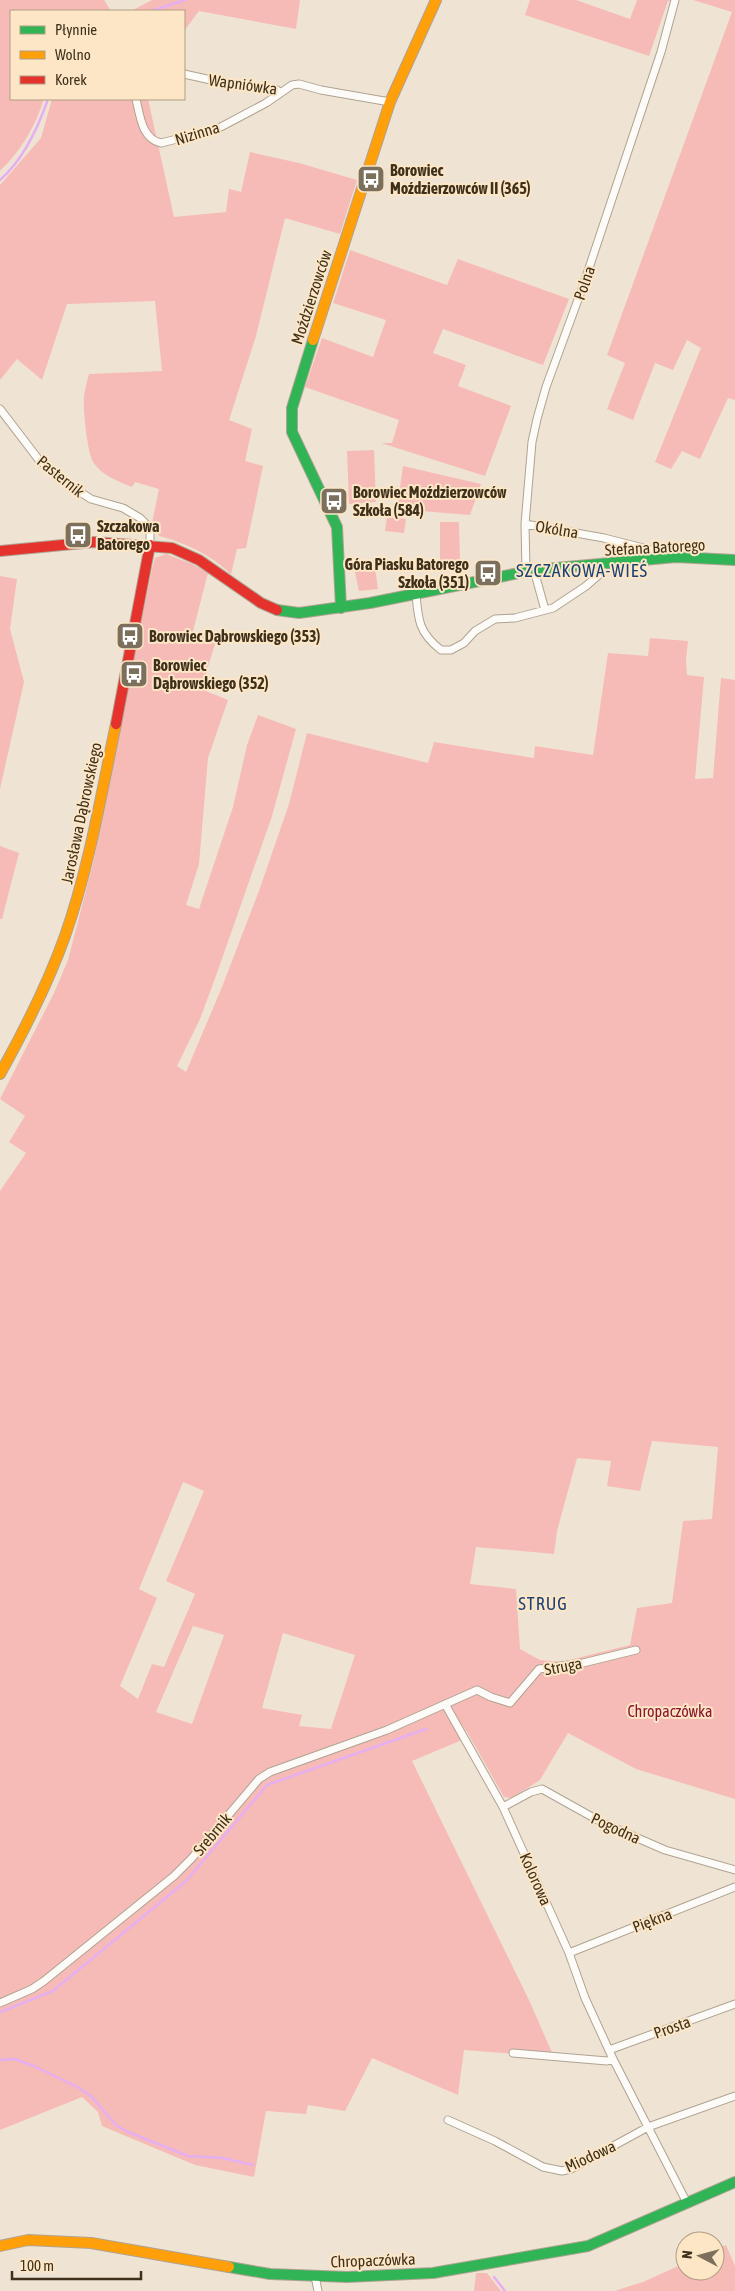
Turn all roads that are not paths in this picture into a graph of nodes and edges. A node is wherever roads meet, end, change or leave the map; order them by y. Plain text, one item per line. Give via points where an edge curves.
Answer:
1 (436, 0) edge
2 (675, 0) edge
3 (185, 74) edge
4 (280, 93) junction
5 (136, 100) edge
6 (390, 102) junction
7 (0, 409) edge
8 (525, 524) junction
9 (150, 545) junction
10 (0, 551) edge
11 (676, 557) junction
12 (735, 560) edge
13 (603, 564) junction
14 (530, 570) junction
15 (416, 594) junction
16 (341, 608) junction
17 (545, 610) junction
18 (0, 1074) edge
19 (636, 1650) dead end
20 (477, 1690) joint
21 (445, 1704) junction
22 (503, 1807) junction
23 (735, 1870) edge
24 (735, 1888) edge
25 (569, 1953) junction
26 (0, 2003) edge
27 (735, 2004) edge
28 (610, 2050) junction
29 (514, 2053) dead end
30 (613, 2059) junction
31 (735, 2096) edge
32 (448, 2120) dead end
33 (648, 2128) junction
34 (735, 2182) edge
35 (687, 2204) junction
36 (0, 2246) edge
37 (315, 2276) junction
38 (318, 2291) edge

1 - 6 street, Moździerzowców
2 - 8 street, Polna via 630,146 546,386 532,442
3 - 4 street, Wapniówka
4 - 5 street, Nizinna via 217,129 161,143 152,141 147,135
4 - 6 street, Wapniówka via 299,84
6 - 16 street, Moździerzowców via 299,383 291,421 295,442 336,527
7 - 9 street, Pasternik via 39,460 91,499 123,508 140,518 148,526
8 - 11 street, Okólna via 604,538
8 - 14 street, Polna
9 - 10 street, Stefana Batorego via 71,543
9 - 16 street, Stefana Batorego via 172,548 192,556 275,610 310,612
9 - 18 street, Jarosława Dąbrowskiego via 84,875 53,966 24,1031
11 - 12 street, Stefana Batorego
11 - 13 street, Stefana Batorego
13 - 14 street, Stefana Batorego
13 - 17 street via 602,572 586,586
14 - 15 street, Stefana Batorego
14 - 17 street, Polna
15 - 16 street, Stefana Batorego
15 - 17 street via 418,624 441,650 451,650 464,643 475,631 495,619
19 - 20 street, Struga via 583,1663 539,1669 510,1703 490,1698
20 - 21 street, Srebrnik
21 - 22 street, Kolorowa
21 - 26 street, Srebrnik via 387,1730 264,1776 250,1788 192,1858 157,1891 44,1981
22 - 23 street, Pogodna via 542,1789 602,1823 665,1850
22 - 25 street, Kolorowa
24 - 25 street, Piękna
25 - 28 street, Kolorowa via 585,1998
27 - 28 street, Prosta
28 - 30 street, Kolorowa
29 - 30 street
30 - 33 street, Kolorowa
31 - 33 street, Miodowa
32 - 33 street, Miodowa via 543,2166 562,2171
33 - 35 street, Kolorowa
34 - 35 street, Chropaczówka
35 - 37 street, Chropaczówka via 588,2246 433,2273
36 - 37 street, Chropaczówka via 28,2240 91,2243 230,2268
37 - 38 street

